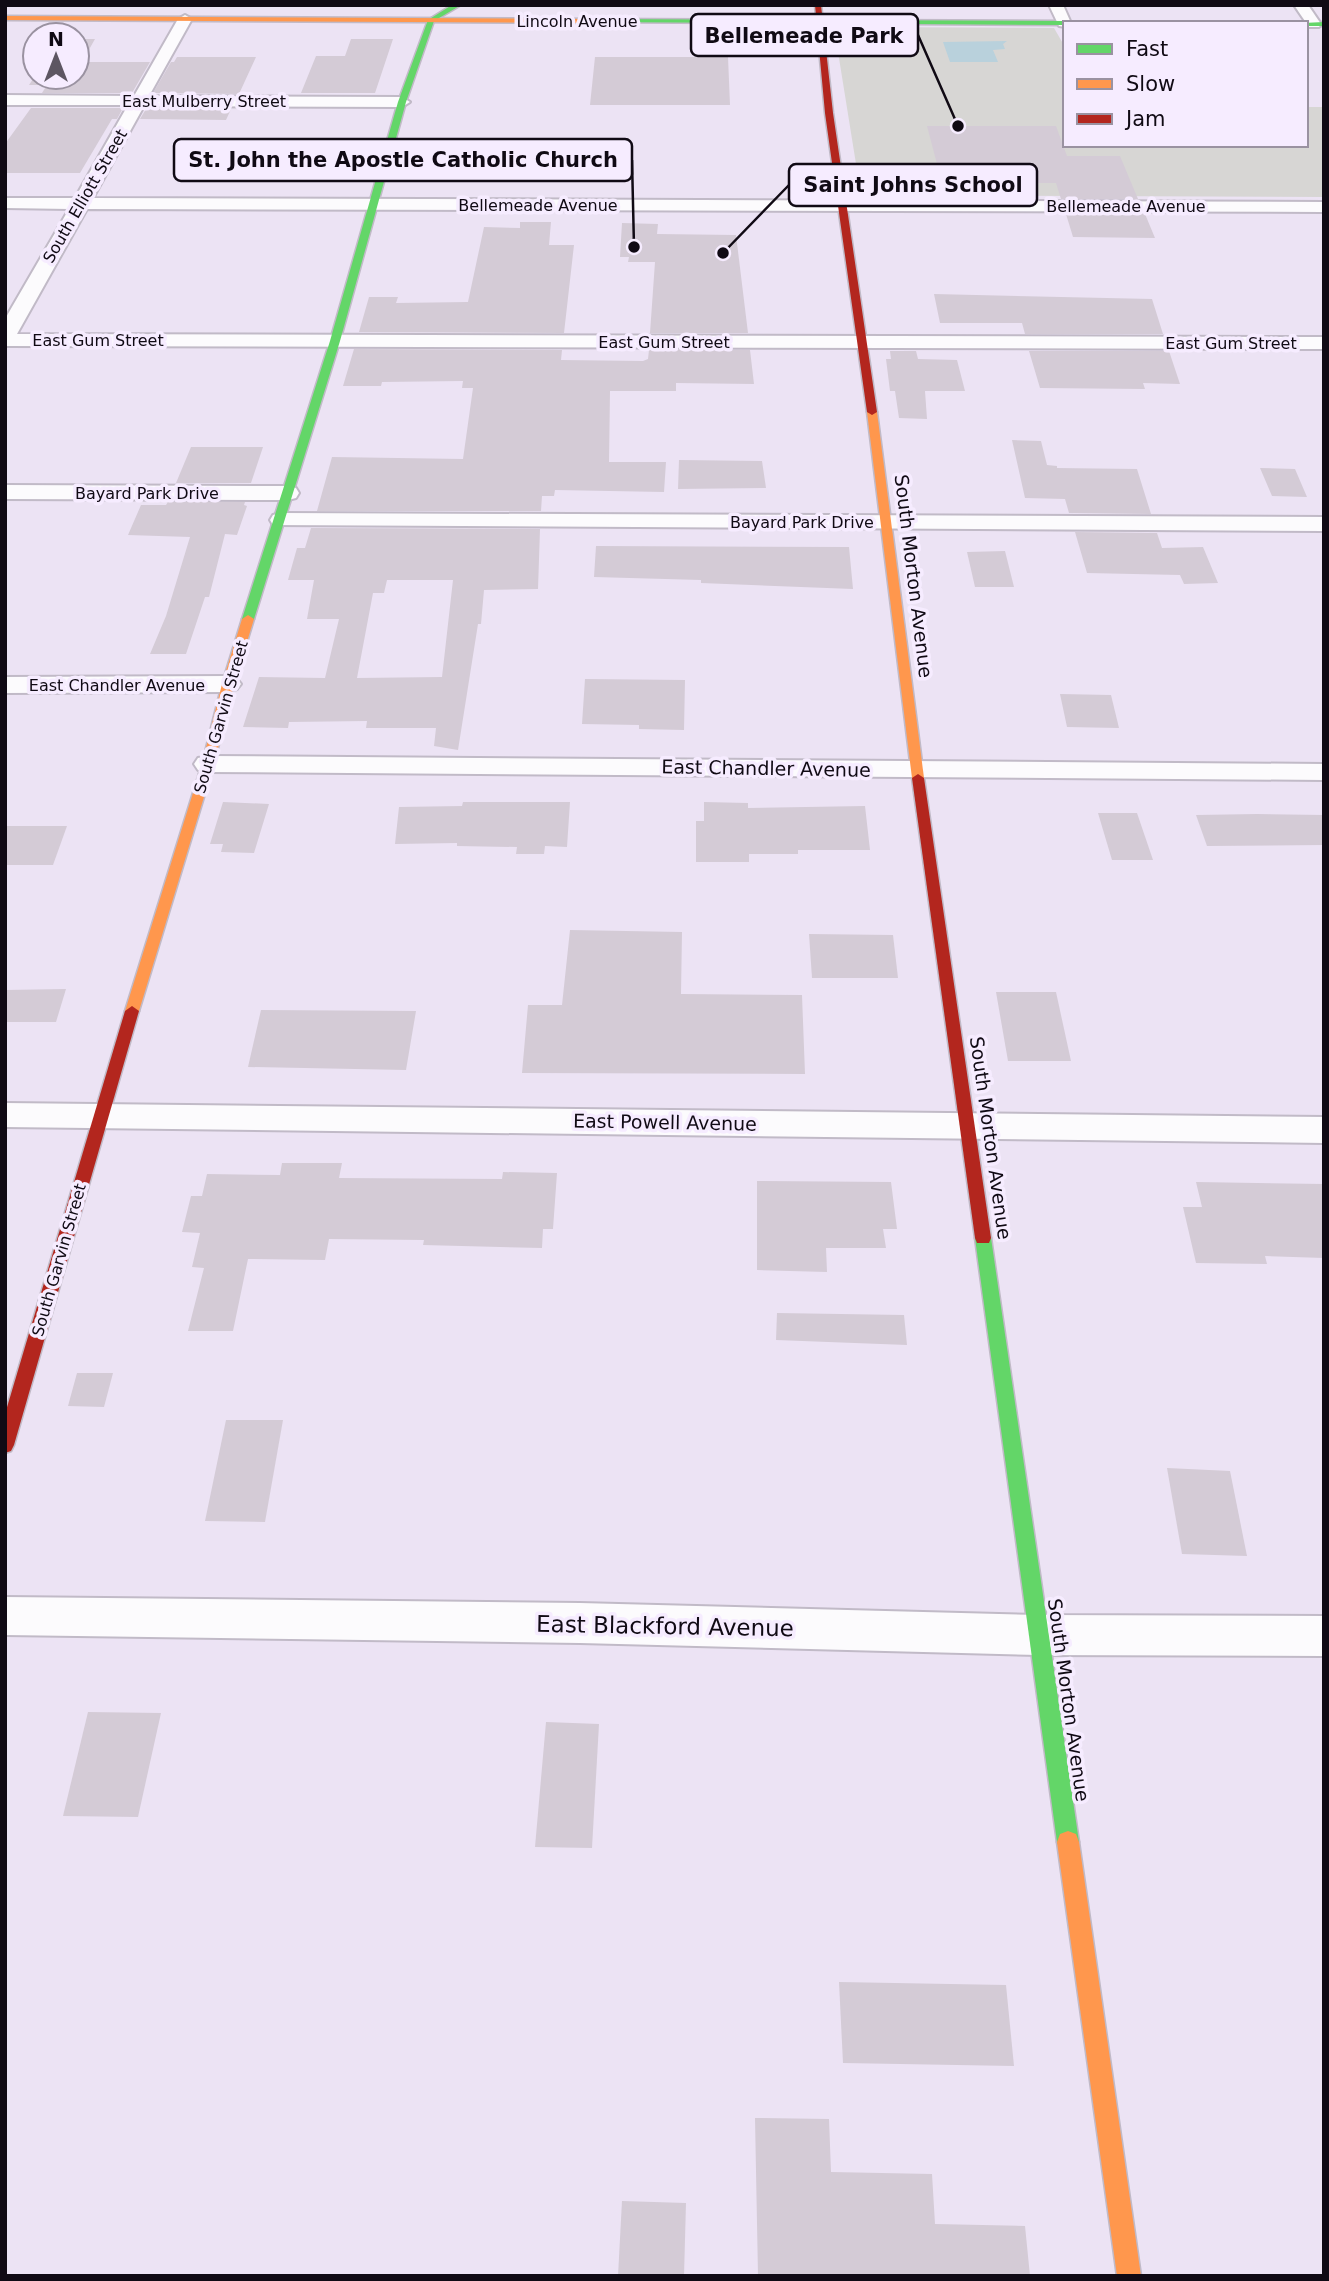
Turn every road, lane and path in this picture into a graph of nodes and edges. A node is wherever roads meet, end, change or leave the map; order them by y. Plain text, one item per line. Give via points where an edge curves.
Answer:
1 (458, 5) edge
2 (818, 5) edge
3 (1056, 5) edge
4 (1301, 5) edge
5 (549, 13) edge
6 (5, 18) edge
7 (185, 19) junction
8 (431, 20) junction
9 (1063, 21) edge
10 (820, 22) junction
11 (1063, 23) edge
12 (1315, 24) edge
13 (5, 100) edge
14 (140, 100) junction
15 (402, 102) junction
16 (5, 203) edge
17 (80, 203) junction
18 (375, 204) junction
19 (843, 206) junction
20 (1324, 207) edge
21 (5, 338) edge
22 (335, 341) junction
23 (863, 343) junction
24 (1324, 343) edge
25 (5, 492) edge
26 (288, 494) junction
27 (281, 520) junction
28 (886, 522) junction
29 (1324, 524) edge
30 (228, 684) junction
31 (5, 685) edge
32 (208, 764) junction
33 (917, 769) junction
34 (1324, 772) edge
35 (5, 1115) edge
36 (100, 1116) junction
37 (968, 1125) junction
38 (1324, 1130) edge
39 (5, 1445) edge
40 (5, 1616) edge
41 (1038, 1634) junction
42 (1324, 1636) edge
43 (1129, 2276) edge

1 - 8 street
2 - 10 street, South Morton Avenue
3 - 9 street
4 - 12 street
5 - 8 street, Lincoln Avenue
5 - 10 street, Lincoln Avenue
6 - 7 street, Lincoln Avenue
7 - 8 street, Lincoln Avenue
7 - 14 street, South Elliott Street
8 - 15 street, South Garvin Street
10 - 11 street, Lincoln Avenue
10 - 19 street, South Morton Avenue
13 - 14 street, East Mulberry Street
14 - 15 street, East Mulberry Street
14 - 17 street, South Elliott Street
15 - 18 street, South Garvin Street
16 - 17 street, Bellemeade Avenue
17 - 18 street, Bellemeade Avenue
17 - 21 street, South Elliott Street
18 - 19 street, Bellemeade Avenue
18 - 22 street, South Garvin Street
19 - 20 street, Bellemeade Avenue
19 - 23 street, South Morton Avenue
21 - 22 street, East Gum Street
22 - 23 street, East Gum Street
22 - 26 street, South Garvin Street
23 - 24 street, East Gum Street
23 - 28 street, South Morton Avenue
25 - 26 street, Bayard Park Drive
26 - 27 street, South Garvin Street
27 - 28 street, Bayard Park Drive
27 - 30 street, South Garvin Street
28 - 29 street, Bayard Park Drive
28 - 33 street, South Morton Avenue
30 - 31 street, East Chandler Avenue
30 - 32 street, South Garvin Street
32 - 33 street, East Chandler Avenue
32 - 36 street, South Garvin Street
33 - 34 street, East Chandler Avenue
33 - 37 street, South Morton Avenue
35 - 36 street, East Powell Avenue
36 - 37 street, East Powell Avenue
36 - 39 street, South Garvin Street
37 - 38 street, East Powell Avenue
37 - 41 street, South Morton Avenue
40 - 41 street, East Blackford Avenue
41 - 42 street, East Blackford Avenue
41 - 43 street, South Morton Avenue

